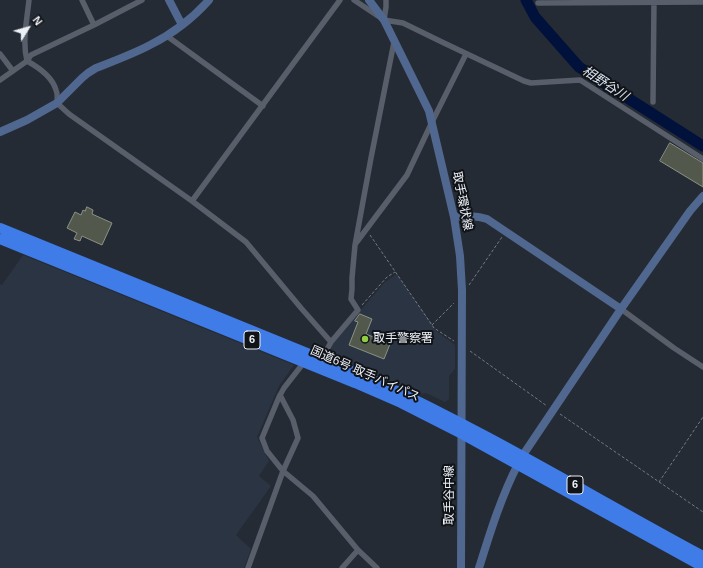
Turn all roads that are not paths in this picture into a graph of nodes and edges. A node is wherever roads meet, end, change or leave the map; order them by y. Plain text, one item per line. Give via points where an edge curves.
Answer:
1 (29, 0) edge
2 (82, 0) edge
3 (142, 0) edge
4 (169, 0) edge
5 (209, 0) edge
6 (340, 0) edge
7 (354, 0) edge
8 (369, 0) edge
9 (386, 0) edge
10 (654, 1) edge
11 (132, 2) edge
12 (703, 2) edge
13 (538, 3) dead end
14 (384, 20) junction
15 (94, 25) junction
16 (182, 25) junction
17 (167, 36) junction
18 (394, 41) junction
19 (0, 54) edge
20 (466, 54) junction
21 (27, 61) junction
22 (13, 71) junction
23 (0, 80) edge
24 (653, 102) dead end
25 (57, 103) junction
26 (263, 106) junction
27 (432, 122) junction
28 (0, 132) edge
29 (703, 159) edge
30 (703, 196) edge
31 (192, 201) junction
32 (454, 217) junction
33 (0, 228) edge
34 (0, 239) edge
35 (355, 245) junction
36 (621, 309) junction
37 (331, 342) junction
38 (307, 358) junction
39 (322, 359) junction
40 (703, 367) edge
41 (280, 395) junction
42 (462, 423) junction
43 (462, 434) junction
44 (520, 460) junction
45 (283, 471) junction
46 (358, 550) junction
47 (703, 556) edge
48 (703, 567) edge
49 (248, 568) edge
50 (342, 568) edge
51 (377, 568) edge
52 (461, 568) edge
53 (479, 568) edge

1 - 21 street via 24,41
2 - 15 street
3 - 11 street
4 - 16 street
5 - 16 street
6 - 26 street
7 - 14 street
8 - 14 street, 取手環状線
9 - 14 street
10 - 12 street
10 - 13 street
10 - 24 street
11 - 15 street
14 - 18 street, 取手環状線
14 - 20 street via 403,23
15 - 21 street via 31,55
16 - 17 street
17 - 25 street via 96,68
17 - 26 street
18 - 27 street, 取手環状線
18 - 35 street
19 - 22 street
20 - 27 street
20 - 29 street via 531,83 580,80
21 - 22 street
21 - 25 street via 38,67 53,82 57,90
22 - 23 street
25 - 28 street
25 - 31 street
26 - 31 street
27 - 32 street, 取手環状線
27 - 35 street via 407,175
30 - 36 street
31 - 37 street via 246,242
32 - 36 street via 479,216 487,219
32 - 42 street, 取手環状線 via 460,256 462,296
33 - 38 highway, 国道6号 取手バイパス / 6
34 - 38 highway, 国道6号 取手バイパス / 6
35 - 37 street via 351,299 358,310
36 - 40 street
36 - 44 street
37 - 39 street
38 - 39 highway, 国道6号 取手バイパス / 6
38 - 41 street
38 - 43 highway, 国道6号 取手バイパス / 6
39 - 42 highway, 国道6号 取手バイパス / 6 via 378,382
41 - 45 street via 293,420 298,438
41 - 45 street via 262,438 266,451
42 - 43 street, 取手谷中線
42 - 44 highway, 国道6号 取手バイパス / 6
43 - 44 highway, 国道6号 取手バイパス / 6
43 - 52 street, 取手谷中線
44 - 47 highway, 国道6号 取手バイパス / 6
44 - 48 highway, 国道6号 取手バイパス / 6
44 - 53 street via 497,512
45 - 46 street via 313,496
45 - 49 street
46 - 50 street
46 - 51 street

